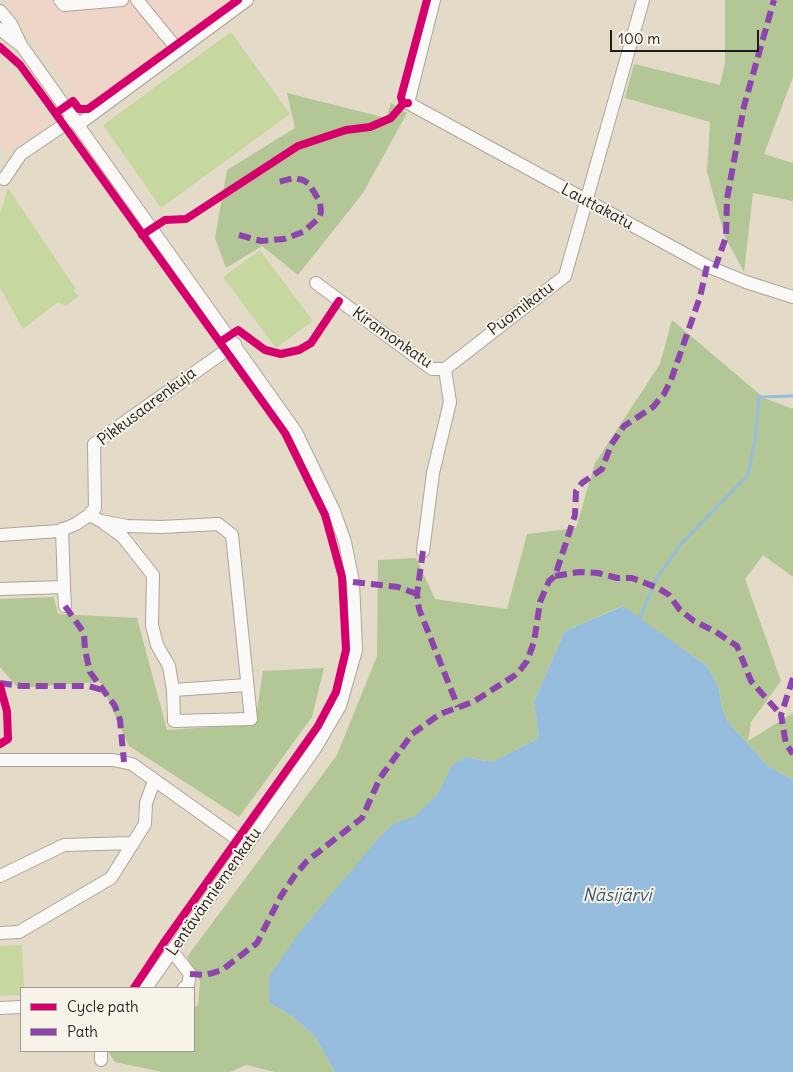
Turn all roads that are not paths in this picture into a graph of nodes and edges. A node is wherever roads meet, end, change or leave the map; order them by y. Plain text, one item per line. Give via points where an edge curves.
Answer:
1 (60, 0) edge
2 (122, 0) edge
3 (137, 0) edge
4 (247, 0) edge
5 (434, 0) edge
6 (643, 0) edge
7 (0, 11) edge
8 (0, 29) edge
9 (21, 45) junction
10 (178, 50) junction
11 (76, 121) junction
12 (4, 179) dead end
13 (586, 201) junction
14 (316, 283) dead end
15 (793, 297) edge
16 (235, 344) junction
17 (445, 369) junction
18 (89, 515) junction
19 (101, 522) junction
20 (62, 530) junction
21 (0, 535) edge
22 (423, 551) dead end
23 (64, 587) junction
24 (0, 589) edge
25 (65, 606) dead end
26 (247, 685) junction
27 (172, 690) junction
28 (0, 760) edge
29 (154, 781) junction
30 (133, 843) junction
31 (247, 846) junction
32 (0, 876) edge
33 (0, 933) edge
34 (172, 951) junction
35 (147, 987) edge
36 (185, 987) edge
37 (20, 1007) edge
38 (0, 1008) edge

1 - 2 street via 64,5
3 - 10 street
4 - 10 street
5 - 13 street, Lauttakatu via 408,103
6 - 13 street, Puomikatu
7 - 9 street, Lentävänniemenkatu
8 - 9 street, Lentävänniemenkatu
9 - 11 street, Lentävänniemenkatu
10 - 11 street
11 - 12 street via 21,154
11 - 16 street, Lentävänniemenkatu
13 - 15 street, Lauttakatu via 707,266
13 - 17 street, Puomikatu via 565,276
14 - 17 street, Kiramonkatu via 432,369
16 - 18 street, Pikkusaarenkuja via 94,444 95,508
16 - 31 street, Lentävänniemenkatu via 296,432 334,511 345,542 353,582 356,650 340,706 316,747
17 - 22 street via 450,402 433,473
18 - 19 street
18 - 20 street
19 - 26 street via 161,527 218,524 232,535
19 - 27 street via 122,536 153,575 152,625 169,666
20 - 21 street
20 - 23 street
23 - 24 street
23 - 25 street
26 - 27 street
26 - 27 street via 251,719 174,721
28 - 29 street via 113,760 132,764
29 - 30 street via 146,803 145,824
29 - 31 street
30 - 32 street via 64,845
30 - 33 street via 112,878 19,932
31 - 34 street, Lentävänniemenkatu
34 - 35 street, Lentävänniemenkatu
34 - 36 street via 190,974
37 - 38 street

